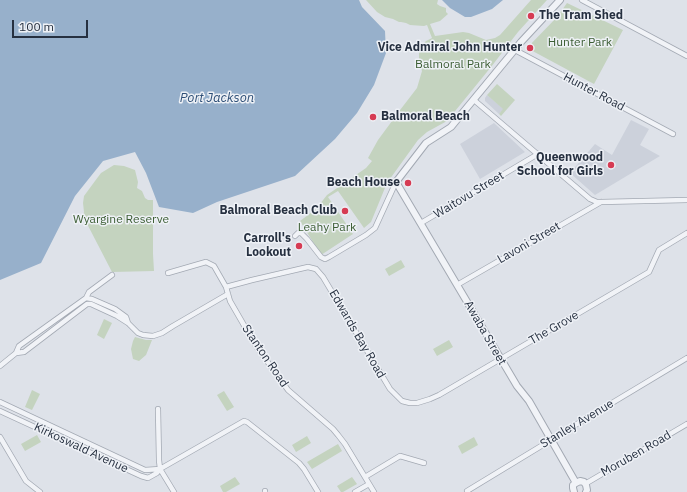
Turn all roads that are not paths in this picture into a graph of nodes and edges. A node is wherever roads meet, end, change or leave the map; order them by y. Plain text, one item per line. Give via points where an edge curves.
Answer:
1 (560, 0) edge
2 (582, 0) edge
3 (515, 50) junction
4 (687, 56) edge
5 (474, 100) junction
6 (673, 134) dead end
7 (538, 154) junction
8 (396, 182) junction
9 (687, 200) edge
10 (601, 202) junction
11 (421, 224) junction
12 (687, 233) edge
13 (295, 236) dead end
14 (168, 273) dead end
15 (112, 275) dead end
16 (457, 285) junction
17 (226, 287) junction
18 (228, 294) junction
19 (86, 298) junction
20 (128, 323) junction
21 (16, 353) junction
22 (687, 358) edge
23 (501, 359) junction
24 (0, 366) edge
25 (0, 402) edge
26 (407, 402) joint
27 (158, 408) dead end
28 (0, 411) edge
29 (687, 424) edge
30 (0, 437) edge
31 (551, 440) junction
32 (424, 463) dead end
33 (160, 469) junction
34 (364, 477) junction
35 (576, 482) junction
36 (369, 484) junction
37 (585, 484) junction
38 (467, 491) dead end
39 (40, 492) edge
40 (174, 492) edge
41 (318, 492) edge
42 (355, 492) edge
43 (374, 492) edge
44 (574, 492) edge
45 (586, 492) edge

1 - 3 street
2 - 4 street
3 - 5 street
3 - 6 street, Hunter Road
5 - 7 street
5 - 8 street via 450,127 426,144
7 - 10 street via 590,199
7 - 11 street, Waitovu Street
8 - 11 street, Awaba Street
8 - 13 street via 375,228 326,259 320,257 301,233
9 - 10 street
10 - 16 street, Lavoni Street
11 - 16 street, Awaba Street
12 - 23 street, The Grove via 659,250 650,272
14 - 17 street, Stanton Road via 206,262 214,266
15 - 19 street via 89,292
16 - 23 street, Awaba Street
17 - 18 street, Stanton Road
17 - 26 street, Edwards Bay Road via 308,267 316,269 324,276 387,384 399,399
18 - 20 street via 168,330 153,336 143,336
18 - 34 street, Stanton Road via 256,346 286,388 338,435
19 - 20 street via 115,309 126,317
19 - 21 street via 20,346
20 - 21 street via 87,304 24,352
21 - 24 street
22 - 31 street, Stanley Avenue
23 - 26 street, The Grove via 430,400
23 - 31 street, Awaba Street
25 - 33 street, Kirkoswald Avenue via 145,470
27 - 33 street
28 - 33 street, Kirkoswald Avenue via 141,476 148,478
29 - 37 street, Moruben Road
30 - 39 street via 26,481
31 - 35 street, Awaba Street
31 - 38 street, Stanley Avenue
32 - 34 street via 400,456
33 - 40 street
33 - 41 street, Kirkoswald Avenue via 244,421 299,463
34 - 36 street, Stanton Road
35 - 37 street
35 - 44 street
36 - 42 street
36 - 43 street, Stanton Road
37 - 45 street

